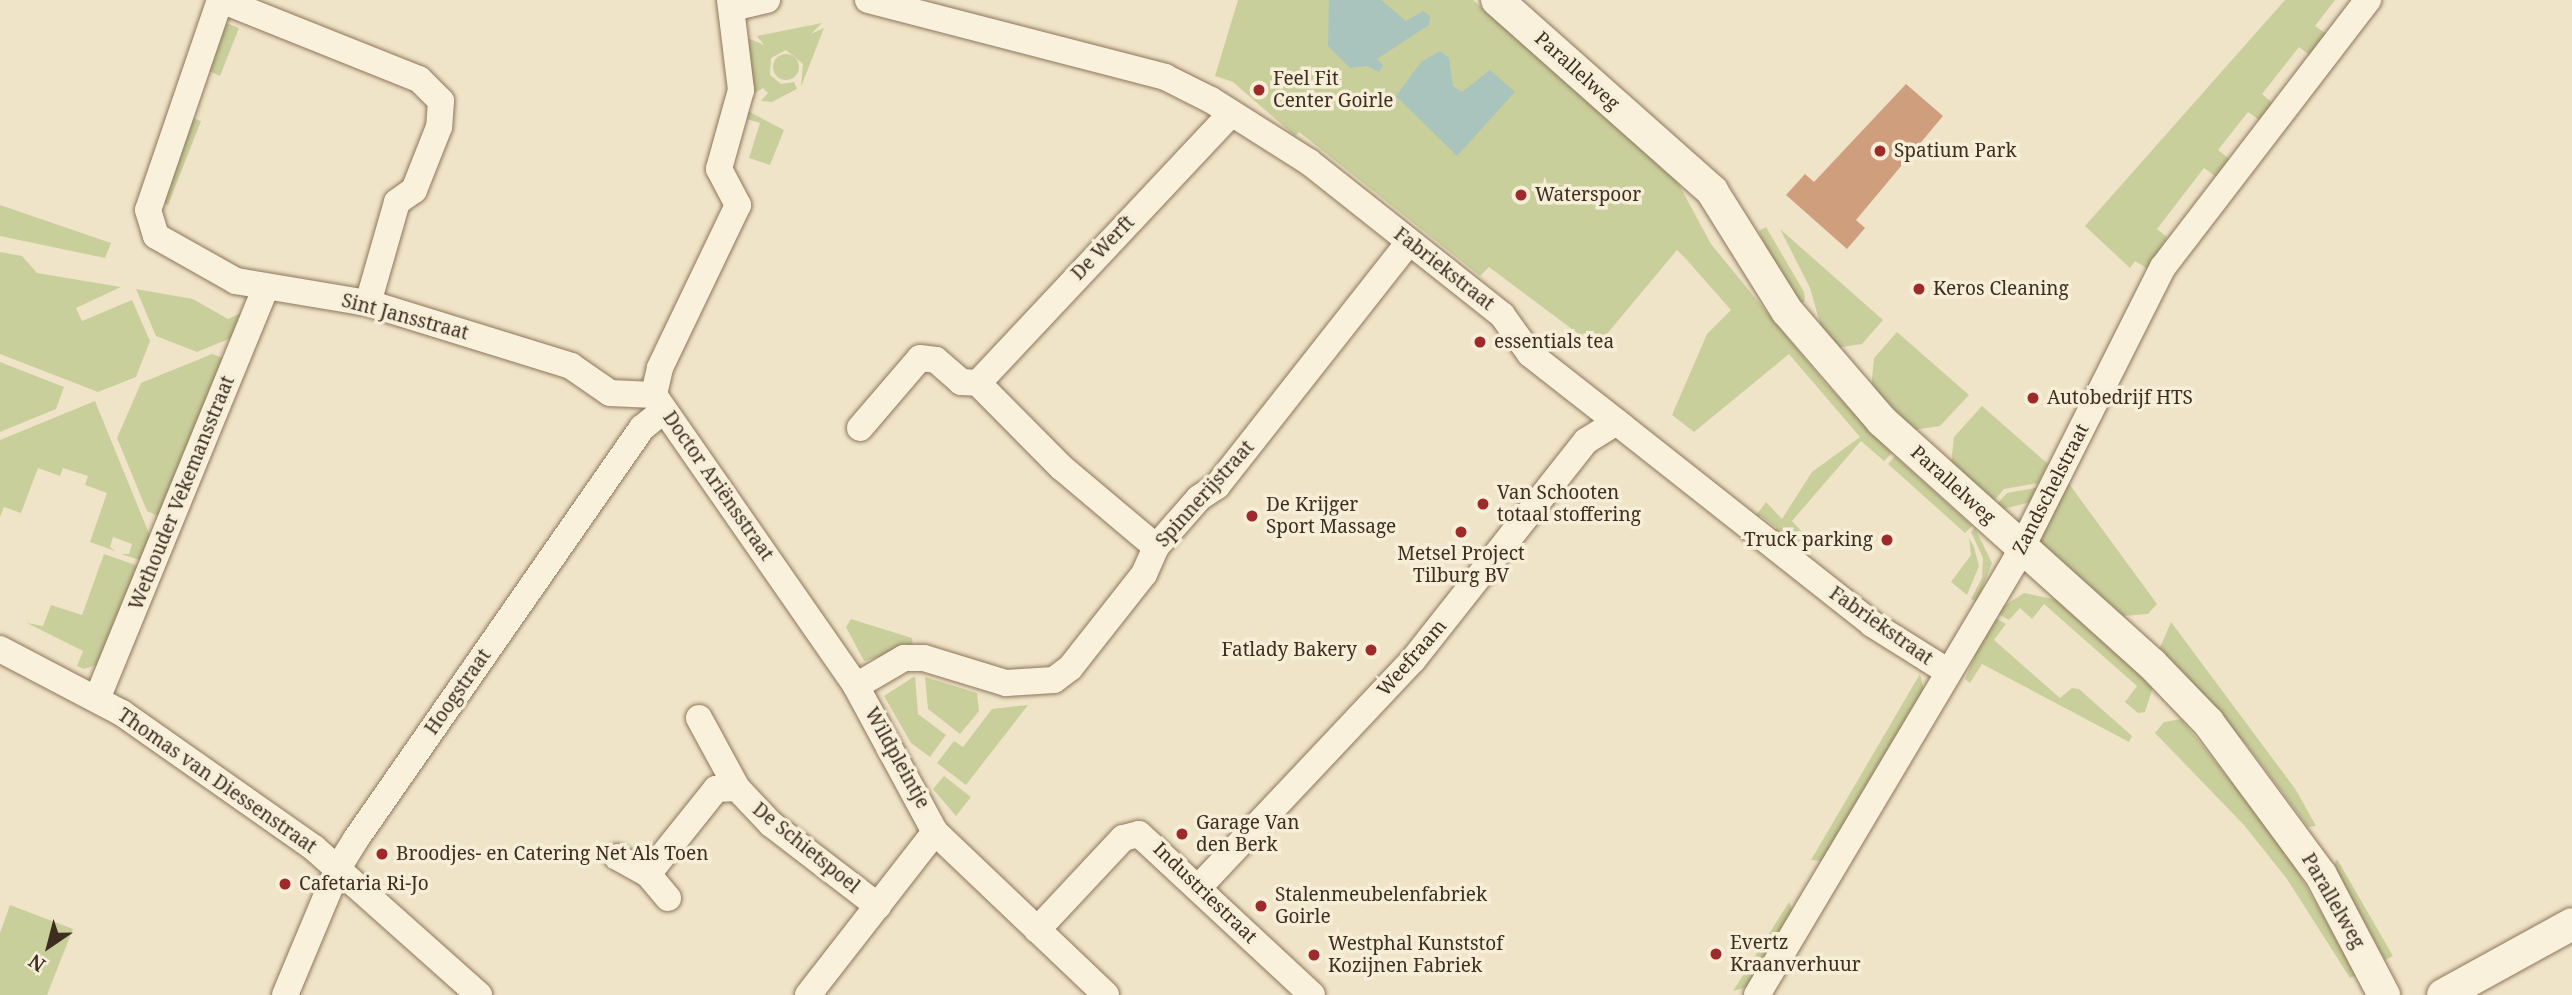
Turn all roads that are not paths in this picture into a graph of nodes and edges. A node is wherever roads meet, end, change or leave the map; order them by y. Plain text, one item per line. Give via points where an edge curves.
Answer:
1 (767, 0) edge
2 (868, 0) edge
3 (1497, 0) edge
4 (2368, 0) edge
5 (219, 3) edge
6 (731, 4) edge
7 (1231, 114) junction
8 (1409, 242) junction
9 (266, 287) junction
10 (368, 303) junction
11 (978, 383) junction
12 (659, 403) junction
13 (1616, 422) junction
14 (860, 428) dead end
15 (2021, 545) junction
16 (1156, 547) junction
17 (0, 649) edge
18 (1947, 671) junction
19 (856, 685) junction
20 (97, 699) junction
21 (699, 718) dead end
22 (737, 788) junction
23 (935, 832) junction
24 (617, 857) dead end
25 (338, 868) junction
26 (648, 874) junction
27 (1199, 887) junction
28 (668, 898) dead end
29 (877, 906) junction
30 (2572, 924) edge
31 (1037, 930) junction
32 (285, 995) edge
33 (480, 995) edge
34 (807, 995) edge
35 (1105, 995) edge
36 (1312, 995) edge
37 (1757, 995) edge
38 (2384, 995) edge
39 (2443, 995) edge

1 - 6 street
2 - 7 street, Fabriekstraat via 1165,77
3 - 15 street, Parallelweg via 1712,191 1768,284 1846,384
4 - 15 street, Zandschelstraat via 2163,267
5 - 9 street, Sint Jansstraat via 148,210 156,236 236,281
5 - 10 street via 419,79 441,101 439,127 414,190 397,202
6 - 12 street, Doctor Ariënsstraat via 741,90 719,169 738,205 654,381
7 - 8 street, Fabriekstraat via 1309,162
7 - 11 street, De Werft
8 - 13 street, Fabriekstraat via 1502,315 1530,354
8 - 16 street, Spinnerijstraat via 1217,486 1199,498
9 - 10 street, Sint Jansstraat
9 - 20 street, Wethouder Vekemansstraat
10 - 12 street, Sint Jansstraat via 571,366 610,393
11 - 14 street via 961,382 936,360 920,358
11 - 16 street via 1061,467
12 - 19 street, Doctor Ariënsstraat
12 - 25 street, Hoogstraat
13 - 18 street, Fabriekstraat via 1872,624
13 - 27 street, Weefraam via 1587,441 1413,660
15 - 18 street, Zandschelstraat
15 - 38 street, Parallelweg via 2179,691 2252,777 2321,875
16 - 19 street, Spinnerijstraat via 1144,574 1070,668 1054,680 1006,683 924,658 904,658
17 - 20 street, Thomas van Diessenstraat
18 - 37 street, Zandschelstraat
19 - 23 street, Wildpleintje
20 - 25 street, Thomas van Diessenstraat
21 - 22 street, De Schietspoel
22 - 26 street, De Schietspoel via 716,789
22 - 29 street, De Schietspoel via 771,824
23 - 29 street
23 - 31 street, Wildpleintje
24 - 26 street
25 - 32 street, Hoogstraat
25 - 33 street, Thomas van Diessenstraat
26 - 28 street
27 - 31 street, Industriestraat via 1147,838 1131,833
27 - 36 street, Industriestraat
29 - 34 street
30 - 39 street
31 - 35 street, Wildpleintje

